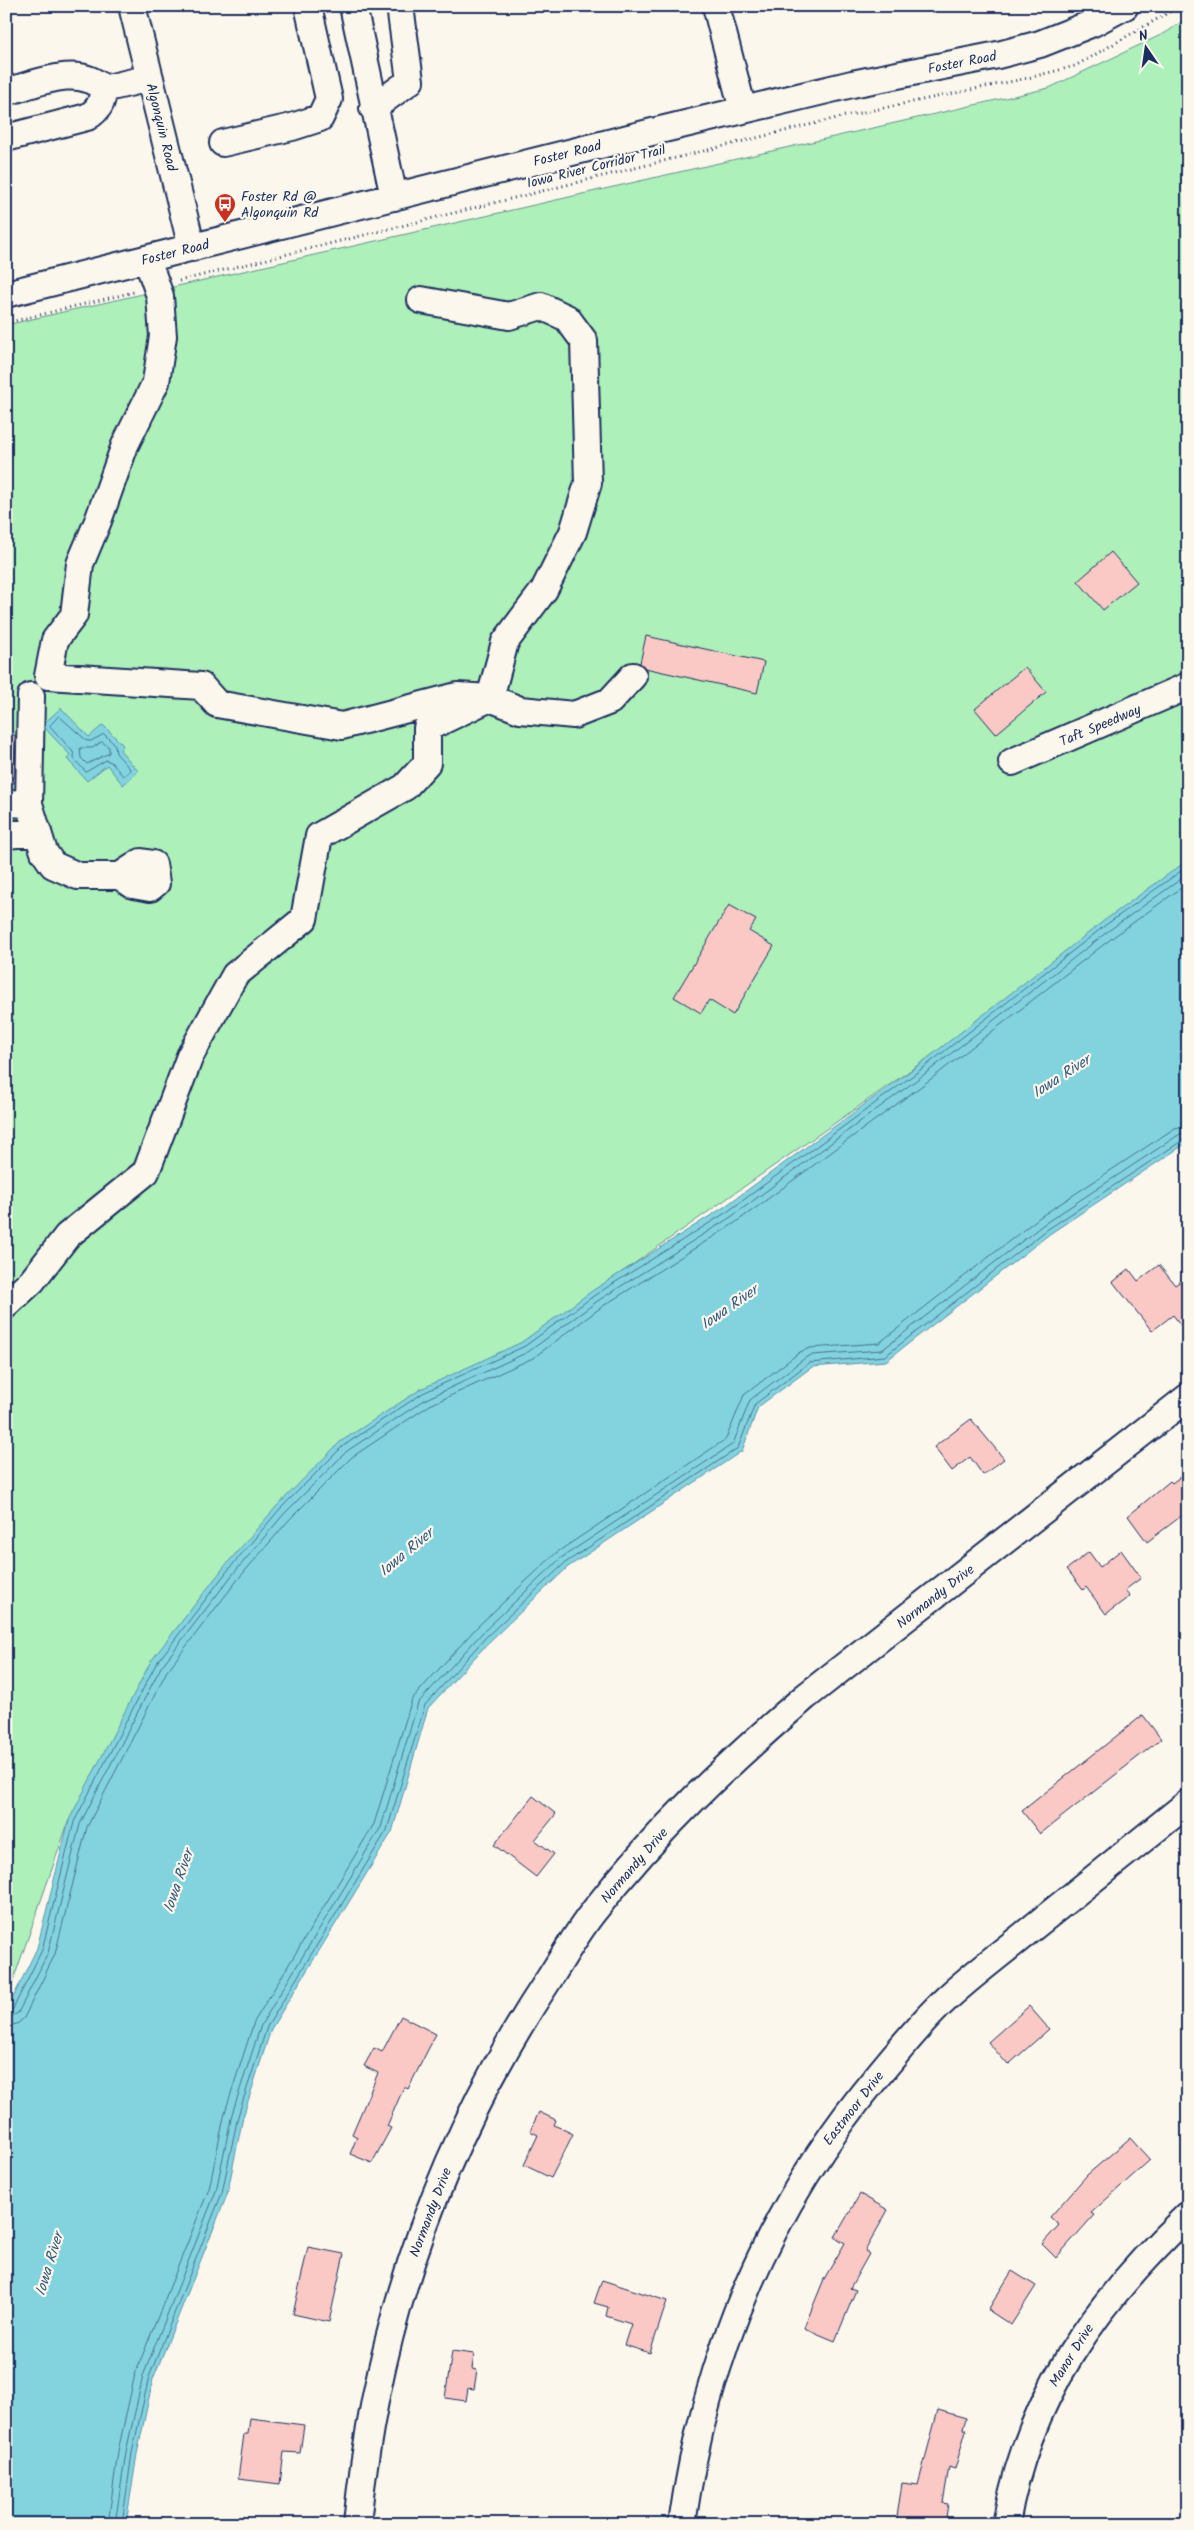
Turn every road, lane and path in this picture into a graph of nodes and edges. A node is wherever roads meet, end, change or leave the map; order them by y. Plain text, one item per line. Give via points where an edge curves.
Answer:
1 (132, 6) edge
2 (308, 6) edge
3 (353, 6) edge
4 (400, 6) edge
5 (716, 6) edge
6 (1125, 6) edge
7 (1180, 6) edge
8 (1088, 15) edge
9 (150, 78) junction
10 (103, 89) junction
11 (6, 92) edge
12 (373, 108) junction
13 (743, 110) junction
14 (6, 138) edge
15 (222, 143) dead end
16 (394, 197) junction
17 (192, 248) junction
18 (147, 259) junction
19 (157, 286) junction
20 (6, 294) edge
21 (421, 300) dead end
22 (6, 323) edge
23 (633, 676) dead end
24 (1188, 686) edge
25 (31, 696) dead end
26 (490, 698) junction
27 (1012, 762) dead end
28 (17, 804) edge
29 (38, 832) junction
30 (6, 835) edge
31 (120, 876) dead end
32 (6, 1305) edge
33 (1188, 1397) edge
34 (1188, 1804) edge
35 (1188, 2215) edge
36 (357, 2524) edge
37 (682, 2524) edge
38 (1006, 2524) edge

1 - 9 street, Algonquin Road
2 - 15 street via 329,99 320,118
3 - 12 street
4 - 12 street via 410,81
5 - 13 street
6 - 8 street, Foster Road
7 - 19 path, Iowa River Corridor Trail via 1075,66 845,116
8 - 13 street, Foster Road via 1040,44
9 - 10 street
9 - 17 street, Algonquin Road
10 - 11 street via 98,83 75,75
10 - 14 street via 103,100 96,112 87,117
12 - 16 street
13 - 16 street, Foster Road
16 - 17 street, Foster Road
17 - 18 street, Foster Road
18 - 19 street
18 - 20 street, Foster Road
19 - 22 path, Iowa River Corridor Trail
19 - 26 street via 163,336 156,382 125,445 80,564 74,615 55,640 48,676 201,686 217,704 342,726 457,696
21 - 26 street via 509,316 541,306 567,318 584,341 588,483 572,532 544,590 505,642
23 - 26 street via 610,701 574,715 520,710
24 - 27 street, Taft Speedway
25 - 28 street
26 - 32 street via 427,728 427,763 404,787 319,836 304,919 235,975 190,1056 146,1172 67,1236 32,1281
28 - 29 street
29 - 30 street
29 - 31 street via 44,852 53,865 78,876
33 - 36 street, Normandy Drive via 813,1691 753,1742 697,1793 593,1912 529,2008 488,2078 417,2242 394,2316 376,2391 362,2468
34 - 37 street, Eastmoor Drive via 945,2000 855,2103 821,2150 785,2208 738,2305 702,2416
35 - 38 street, Manor Drive via 1115,2291 1073,2347 1032,2430 1010,2497

